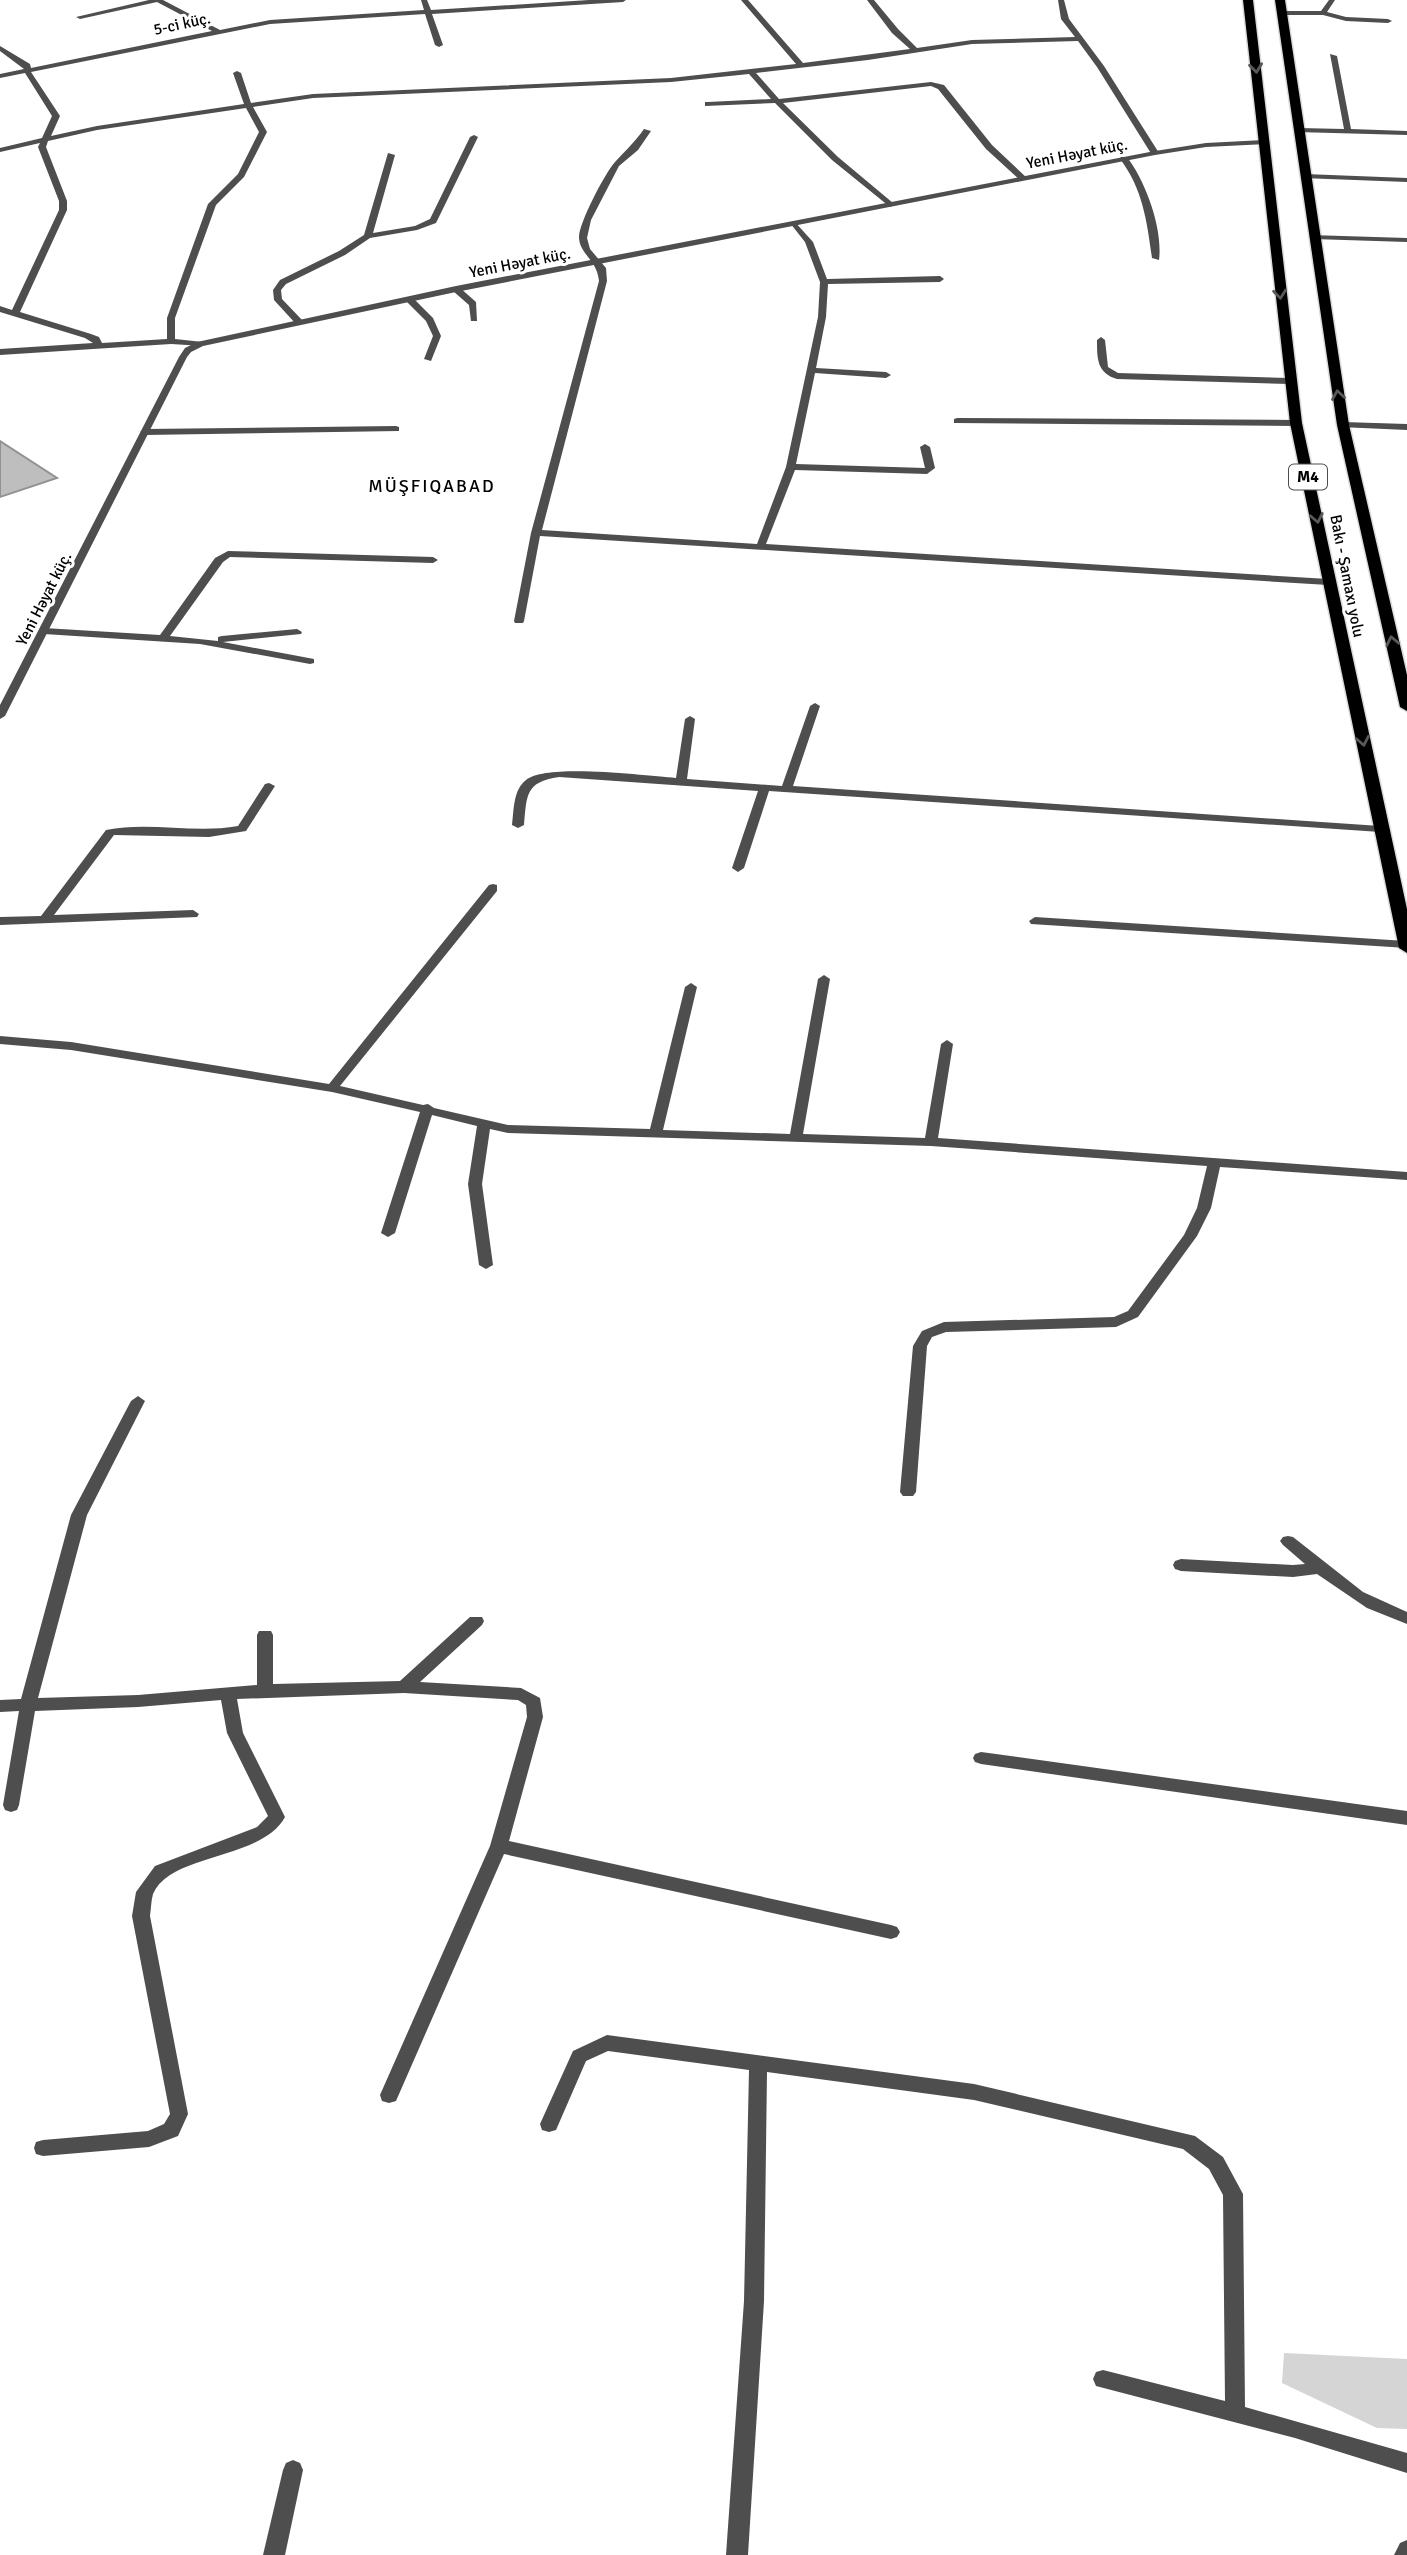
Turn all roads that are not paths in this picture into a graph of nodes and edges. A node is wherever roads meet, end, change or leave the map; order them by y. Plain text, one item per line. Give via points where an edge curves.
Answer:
1 (159, 0) edge
2 (424, 0) edge
3 (623, 0) edge
4 (744, 0) edge
5 (870, 0) edge
6 (1061, 0) edge
7 (1248, 0) edge
8 (1332, 0) edge
9 (1281, 6) edge
10 (429, 13) junction
11 (1323, 13) junction
12 (80, 17) dead end
13 (1388, 21) dead end
14 (217, 31) junction
15 (1080, 39) junction
16 (439, 45) dead end
17 (0, 48) edge
18 (916, 51) junction
19 (1334, 56) dead end
20 (802, 66) junction
21 (27, 71) junction
22 (237, 73) dead end
23 (752, 73) junction
24 (0, 76) edge
25 (776, 101) junction
26 (248, 104) junction
27 (708, 104) dead end
28 (1299, 130) junction
29 (647, 131) dead end
30 (1348, 132) junction
31 (1407, 133) edge
32 (474, 137) dead end
33 (44, 141) junction
34 (1265, 142) junction
35 (0, 150) edge
36 (1155, 153) junction
37 (391, 155) dead end
38 (1124, 159) junction
39 (1305, 176) junction
40 (1023, 178) junction
41 (1407, 180) edge
42 (890, 205) junction
43 (794, 223) junction
44 (368, 236) junction
45 (1313, 237) junction
46 (1407, 240) edge
47 (1156, 258) dead end
48 (597, 262) junction
49 (940, 279) dead end
50 (824, 282) junction
51 (456, 289) junction
52 (409, 299) junction
53 (0, 309) edge
54 (15, 313) junction
55 (474, 319) dead end
56 (299, 322) junction
57 (170, 341) junction
58 (1101, 341) dead end
59 (201, 344) junction
60 (99, 346) junction
61 (0, 352) edge
62 (428, 359) dead end
63 (812, 370) junction
64 (886, 375) dead end
65 (1289, 381) junction
66 (957, 421) dead end
67 (1296, 423) junction
68 (1343, 425) junction
69 (1407, 427) edge
70 (396, 429) dead end
71 (145, 432) junction
72 (925, 447) dead end
73 (791, 467) junction
74 (536, 533) junction
75 (761, 545) junction
76 (433, 561) dead end
77 (1328, 582) junction
78 (519, 621) dead end
79 (44, 631) junction
80 (297, 632) dead end
81 (163, 638) junction
82 (200, 641) junction
83 (310, 661) dead end
84 (1405, 689) edge
85 (815, 706) dead end
86 (1407, 707) edge
87 (0, 716) edge
88 (690, 719) dead end
89 (681, 780) junction
90 (269, 786) dead end
91 (765, 786) junction
92 (787, 787) junction
93 (518, 825) dead end
94 (1380, 829) junction
95 (738, 868) dead end
96 (493, 888) dead end
97 (192, 914) dead end
98 (44, 920) junction
99 (0, 921) edge
100 (1035, 921) dead end
101 (1407, 946) edge
102 (824, 979) dead end
103 (691, 987) dead end
104 (0, 1040) edge
105 (947, 1044) dead end
106 (332, 1087) junction
107 (428, 1108) junction
108 (484, 1124) junction
109 (656, 1133) junction
110 (796, 1136) junction
111 (931, 1142) junction
112 (1214, 1163) junction
113 (1407, 1177) edge
114 (388, 1233) dead end
115 (486, 1265) dead end
116 (138, 1401) dead end
117 (908, 1492) dead end
118 (1288, 1541) dead end
119 (1181, 1565) dead end
120 (1320, 1568) junction
121 (1407, 1618) edge
122 (476, 1621) dead end
123 (265, 1635) dead end
124 (404, 1687) junction
125 (265, 1690) junction
126 (228, 1695) junction
127 (28, 1705) junction
128 (0, 1706) edge
129 (981, 1758) dead end
130 (11, 1805) dead end
131 (1407, 1818) edge
132 (499, 1846) junction
133 (891, 1932) dead end
134 (758, 2063) junction
135 (389, 2095) dead end
136 (549, 2124) dead end
137 (43, 2148) dead end
138 (1103, 2379) dead end
139 (1235, 2413) junction
140 (1407, 2463) edge
141 (293, 2470) dead end
142 (1407, 2550) edge
143 (274, 2555) edge
144 (737, 2555) edge
145 (1405, 2555) edge

1 - 12 street
1 - 14 street
2 - 10 street
3 - 10 street, 5-ci küç.
4 - 20 street
5 - 18 street
6 - 15 street via 1065,19
7 -> 34 highway, Bakı - Şamaxı yolu / M4
8 - 11 street
9 - 11 street
9 - 28 highway, Bakı - Şamaxı yolu / M4
10 - 14 street, 5-ci küç. via 270,22
10 - 16 street
11 - 13 street
14 - 21 street, 5-ci küç.
15 - 18 street via 991,41
15 - 36 street
17 - 21 street via 23,61
18 - 20 street
19 - 30 street
20 - 23 street
21 - 24 street, 5-ci küç.
21 - 33 street via 56,116
22 - 26 street
23 - 25 street
23 - 26 street via 386,91
25 - 27 street
25 - 40 street via 922,84 941,87 989,147
25 - 42 street
26 - 33 street
26 - 57 street via 263,132 240,175 212,204 171,318
28 - 30 street
28 - 39 highway, Bakı - Şamaxı yolu / M4
29 - 48 street via 615,165 587,220 583,238
30 - 31 street
32 - 44 street via 433,221
33 - 35 street
33 - 54 street via 44,156 63,210
34 - 36 street, Yeni Həyat küç.
34 -> 65 highway, Bakı - Şamaxı yolu / M4
36 - 38 street, Yeni Həyat küç.
37 - 44 street
38 - 40 street, Yeni Həyat küç.
38 - 47 street via 1135,170 1145,197
39 - 41 street
39 - 45 highway, Bakı - Şamaxı yolu / M4
40 - 42 street, Yeni Həyat küç.
42 - 43 street, Yeni Həyat küç.
43 - 48 street, Yeni Həyat küç.
43 - 50 street via 809,242
44 - 56 street via 283,282 277,290 278,300
45 - 46 street
68 -> 45 highway, Bakı - Şamaxı yolu / M4
48 - 51 street, Yeni Həyat küç.
48 - 74 street via 603,281
49 - 50 street
50 - 63 street
51 - 52 street, Yeni Həyat küç.
51 - 55 street via 473,304
52 - 56 street, Yeni Həyat küç.
52 - 62 street via 430,320 437,336
53 - 54 street
54 - 60 street via 96,339
56 - 59 street, Yeni Həyat küç.
57 - 59 street
57 - 60 street
58 - 65 street via 1102,367 1107,374
59 - 71 street, Yeni Həyat küç. via 183,357
60 - 61 street
63 - 64 street
63 - 73 street
65 - 67 highway, Bakı - Şamaxı yolu / M4
66 - 67 street
67 -> 77 highway, Bakı - Şamaxı yolu / M4
68 - 69 street
84 -> 68 highway, Bakı - Şamaxı yolu / M4
70 - 71 street
71 - 79 street, Yeni Həyat küç.
72 - 73 street via 927,471
73 - 75 street
74 - 75 street
74 - 78 street
75 - 77 street
76 - 81 street via 228,554
77 -> 94 highway, Bakı - Şamaxı yolu / M4
79 - 81 street
79 - 87 street, Yeni Həyat küç.
80 - 82 street
81 - 82 street
82 - 83 street
84 - 86 highway, Bakı - Şamaxı yolu / M4
85 - 92 street
88 - 89 street
89 - 91 street
89 - 93 street via 536,776 524,787
90 - 98 street via 242,829 220,835 131,829 110,832
91 - 92 street
91 - 95 street
92 - 94 street
94 - 101 highway, Bakı - Şamaxı yolu / M4
96 - 106 street
97 - 98 street
98 - 99 street
100 - 101 street
102 - 110 street
103 - 109 street
104 - 106 street via 94,1049
105 - 111 street
106 - 107 street
107 - 108 street
107 - 114 street
108 - 109 street via 540,1131
108 - 115 street via 475,1184
109 - 110 street
110 - 111 street
111 - 112 street
112 - 113 street
112 - 117 street via 1204,1208 1190,1236 1133,1314 1116,1322 944,1327 927,1334 919,1346
116 - 127 street via 79,1515
118 - 120 street
119 - 120 street via 1293,1571
120 - 121 street via 1347,1591
122 - 124 street
123 - 125 street
124 - 125 street
124 - 132 street via 521,1694 534,1702 535,1717
125 - 126 street
126 - 127 street
126 - 137 street via 235,1733 277,1817 263,1832 161,1871 145,1892 141,1916 179,2114 171,2130 149,2139
127 - 128 street
127 - 130 street
129 - 131 street
132 - 133 street
132 - 135 street
134 - 136 street via 607,2043 579,2056
134 - 139 street via 974,2092 1188,2141 1216,2163 1233,2194
134 - 144 street via 754,2301
138 - 139 street
139 - 140 street
141 - 143 street
142 - 145 street

